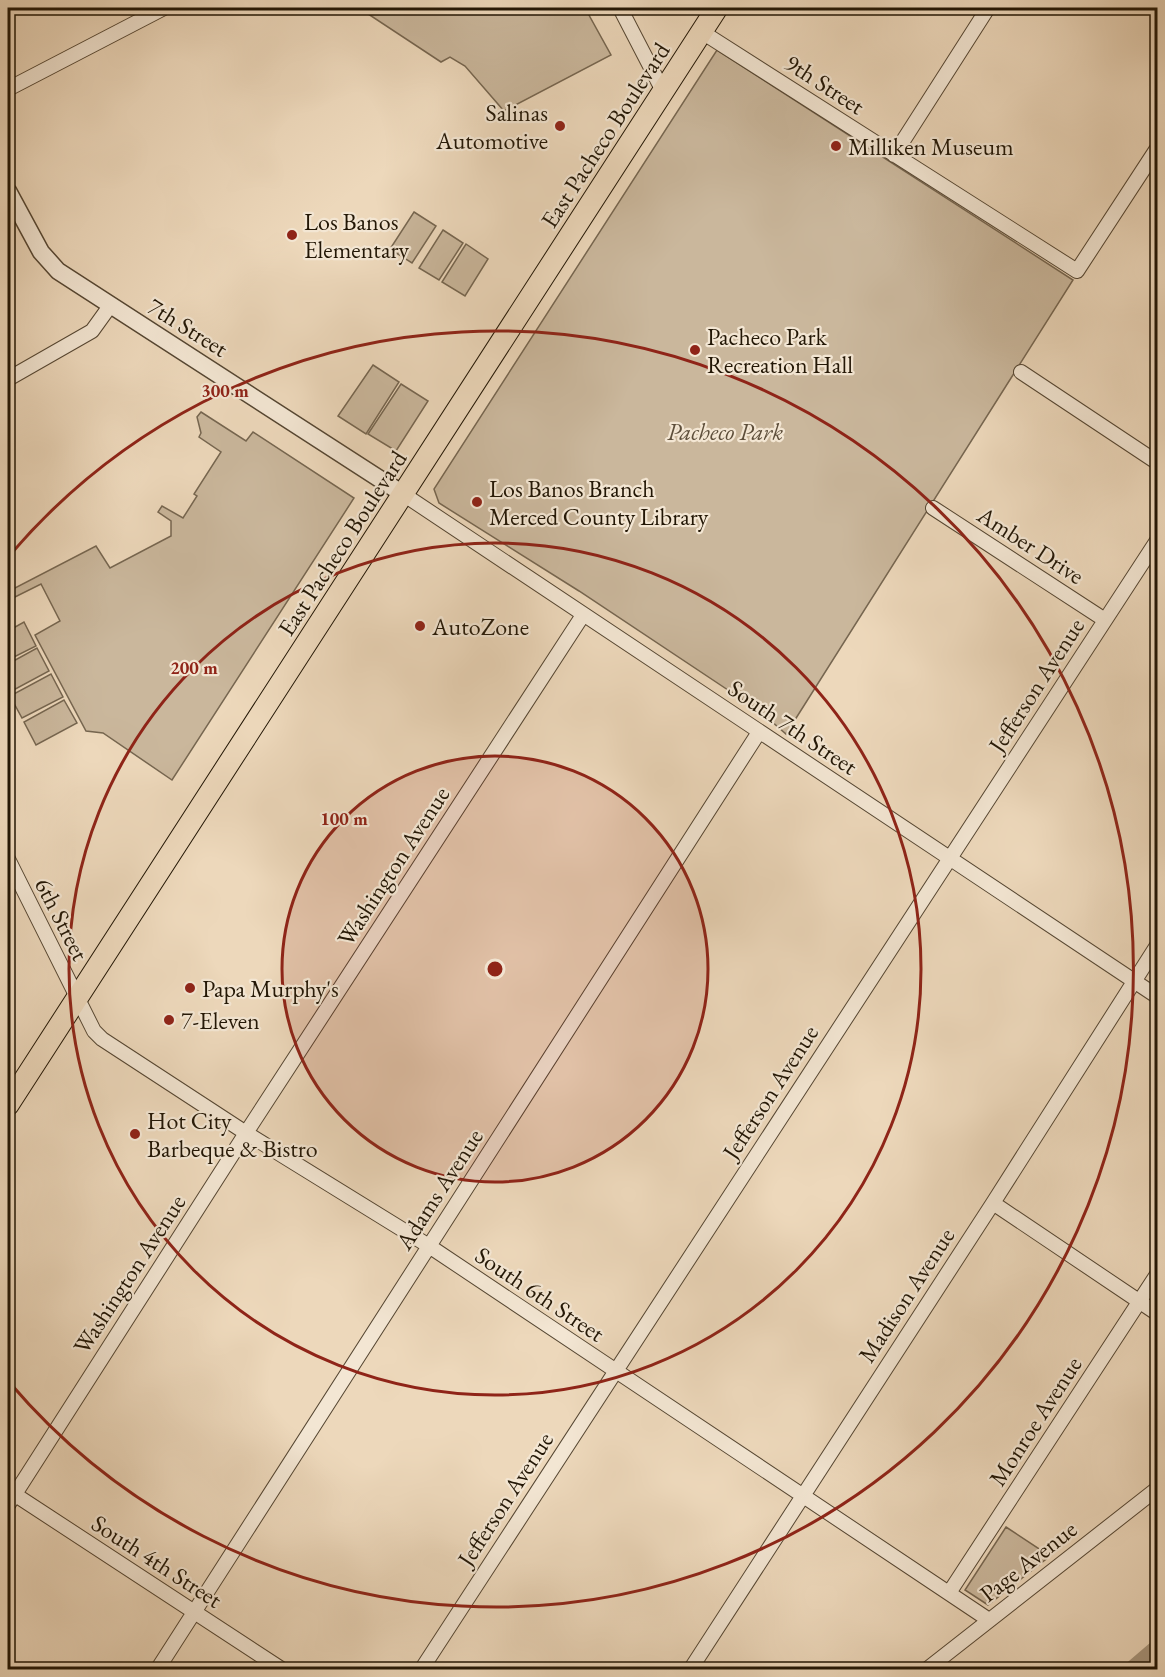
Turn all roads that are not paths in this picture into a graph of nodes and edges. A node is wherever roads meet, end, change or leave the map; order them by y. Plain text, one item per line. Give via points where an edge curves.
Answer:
1 (164, 8) edge
2 (620, 8) edge
3 (717, 8) edge
4 (988, 8) edge
5 (702, 32) junction
6 (8, 89) edge
7 (663, 91) junction
8 (1158, 147) edge
9 (894, 155) junction
10 (8, 191) edge
11 (111, 306) junction
12 (1021, 372) dead end
13 (8, 379) edge
14 (1158, 463) edge
15 (403, 495) junction
16 (933, 508) dead end
17 (1158, 539) edge
18 (583, 615) junction
19 (1105, 620) junction
20 (759, 732) junction
21 (8, 859) edge
22 (949, 859) junction
23 (1158, 944) edge
24 (1133, 981) junction
25 (1158, 997) edge
26 (77, 998) junction
27 (8, 1105) edge
28 (246, 1133) junction
29 (993, 1203) junction
30 (429, 1246) junction
31 (1158, 1273) edge
32 (1139, 1302) junction
33 (1158, 1314) edge
34 (615, 1371) junction
35 (1158, 1488) edge
36 (802, 1495) junction
37 (10, 1496) edge
38 (949, 1593) junction
39 (194, 1612) junction
40 (989, 1620) junction
41 (157, 1670) edge
42 (283, 1670) edge
43 (421, 1670) edge
44 (690, 1670) edge
45 (926, 1670) edge

1 - 6 street
2 - 7 street
3 - 5 highway, East Pacheco Boulevard
4 - 9 street
5 - 7 highway, East Pacheco Boulevard
5 - 9 street, 9th Street
7 - 15 highway, East Pacheco Boulevard
8 - 9 street, 9th Street via 1077,271
10 - 11 street, 7th Street via 49,263
11 - 13 street via 92,331
11 - 15 street, 7th Street
12 - 14 street
15 - 18 street, South 7th Street
15 - 26 highway, East Pacheco Boulevard
16 - 19 street, Amber Drive
17 - 19 street, Jefferson Avenue
18 - 20 street, South 7th Street
18 - 28 street, Washington Avenue
19 - 22 street, Jefferson Avenue
20 - 22 street, South 7th Street
20 - 30 street, Adams Avenue
21 - 26 street, 6th Street
22 - 24 street, South 7th Street
22 - 34 street, Jefferson Avenue
23 - 24 street, Madison Avenue
24 - 25 street, South 7th Street
24 - 29 street, Madison Avenue
26 - 27 highway, East Pacheco Boulevard
26 - 28 street, South 6th Street via 102,1039
28 - 30 street, South 6th Street
28 - 37 street, Washington Avenue
29 - 32 street
29 - 36 street, Madison Avenue
30 - 34 street, South 6th Street
30 - 39 street, Adams Avenue
31 - 32 street, Monroe Avenue
32 - 33 street
32 - 38 street, Monroe Avenue
34 - 36 street, South 6th Street
34 - 43 street, Jefferson Avenue
35 - 40 street, Page Avenue
36 - 38 street, South 6th Street
36 - 44 street, Madison Avenue
37 - 39 street, South 4th Street
38 - 40 street, South 6th Street
39 - 41 street, Adams Avenue
39 - 42 street, South 4th Street
40 - 45 street, Page Avenue

